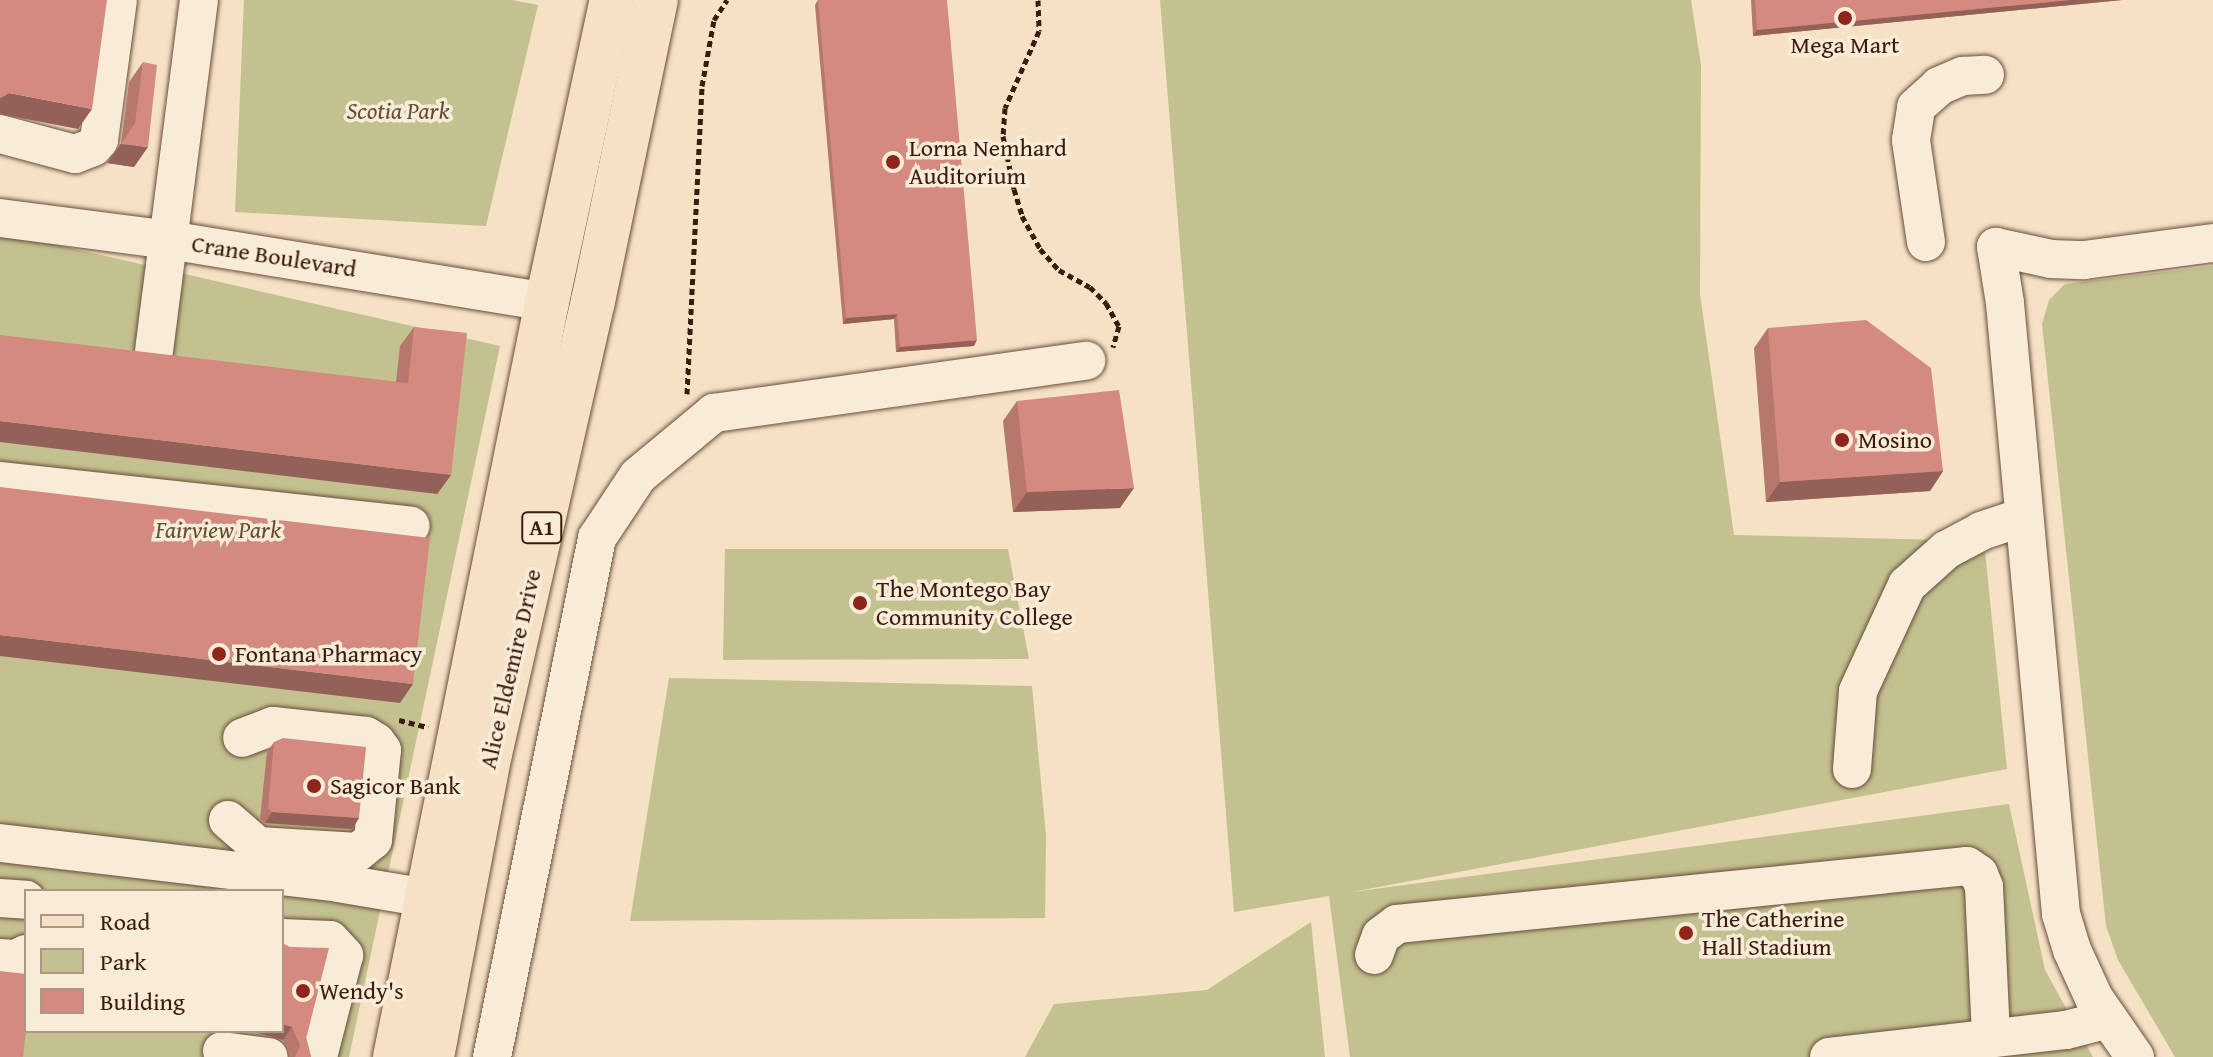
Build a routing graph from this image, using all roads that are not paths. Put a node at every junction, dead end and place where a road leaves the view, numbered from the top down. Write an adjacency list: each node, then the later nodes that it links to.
1 (118, 0): 6 (lane)
2 (199, 0): 8 (lane)
3 (612, 0): 11 (main road, Alice Eldemire Drive / A1)
4 (656, 0): 35 (main road, Alice Eldemire Drive / A1)
5 (1985, 75): 9 (lane)
6 (0, 134)
7 (0, 218): 8 (lane, Crane Boulevard)
8 (169, 240): 11 (lane, Crane Boulevard); 12 (lane)
9 (1926, 242)
10 (2213, 243): 15 (lane)
11 (547, 302): 23 (main road, Alice Eldemire Drive / A1)
12 (154, 351)
13 (1086, 361): 36 (lane)
14 (0, 481): 16 (lane)
15 (2023, 517): 18 (lane); 29 (lane)
16 (411, 526)
17 (242, 738): 19 (lane)
18 (1852, 769)
19 (228, 820)
20 (0, 843): 21 (lane)
21 (166, 877): 23 (lane)
22 (0, 898): 24 (lane)
23 (427, 898): 34 (main road, Alice Eldemire Drive / A1)
24 (24, 900)
25 (284, 938): 33 (lane)
26 (24, 955): 28 (lane)
27 (1374, 955): 30 (lane)
28 (0, 958)
29 (2109, 1019): 30 (lane); 38 (lane)
30 (1991, 1038): 37 (lane)
31 (222, 1051): 32 (lane)
32 (269, 1057)
33 (318, 1057)
34 (395, 1057)
35 (432, 1057)
36 (492, 1057)
37 (1829, 1057)
38 (2135, 1057)

